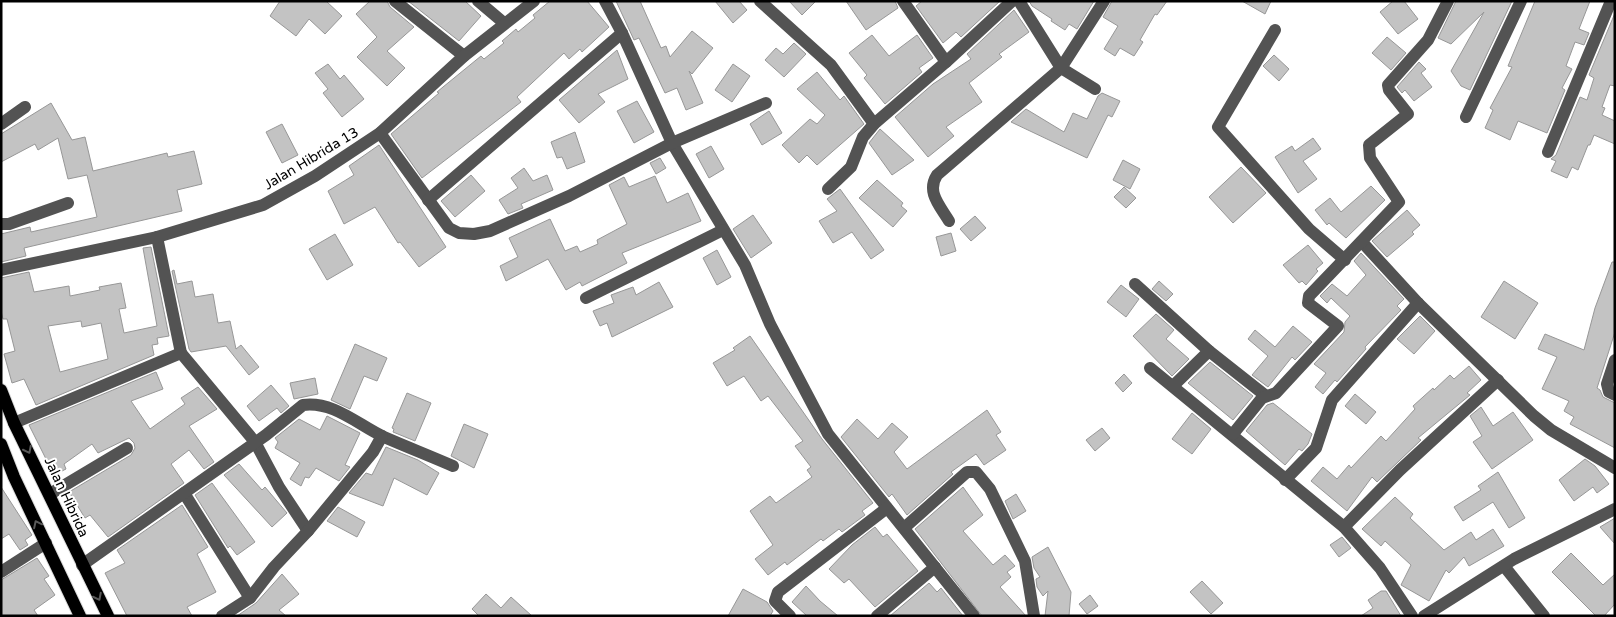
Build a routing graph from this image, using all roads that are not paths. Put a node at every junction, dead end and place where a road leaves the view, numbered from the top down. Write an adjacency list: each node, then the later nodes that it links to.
1 (395, 1): 16 (street)
2 (478, 1): 13 (street)
3 (534, 1): 13 (street, Jalan Hibrida 13)
4 (605, 1): 15 (street)
5 (760, 1): 24 (street)
6 (902, 1): 17 (street)
7 (1012, 1): 17 (street)
8 (1019, 1): 18 (street)
9 (1104, 1): 18 (street)
10 (1448, 1): 35 (street)
11 (1521, 1): 22 (street)
12 (1610, 1): 27 (street)
13 (504, 23): 16 (street, Jalan Hibrida 13)
14 (1275, 30): 36 (street)
15 (622, 33): 26 (street); 29 (street)
16 (464, 56): 25 (street, Jalan Hibrida 13)
17 (946, 62): 24 (street)
18 (1061, 68): 19 (street); 31 (street)
19 (1095, 89)
20 (766, 103): 26 (street)
21 (26, 107): 23 (street)
22 (1466, 117)
23 (1, 124)
24 (874, 124): 28 (street)
25 (380, 133): 29 (street); 34 (street, Jalan Hibrida 13)
26 (672, 143): 29 (street); 33 (street)
27 (1548, 152)
28 (828, 189)
29 (428, 200)
30 (68, 203): 32 (street)
31 (949, 221)
32 (1, 224)
33 (724, 230): 39 (street); 61 (street)
34 (157, 237): 37 (street, Jalan Hibrida 13); 42 (street)
35 (1362, 242): 36 (street); 40 (street)
36 (1345, 260): 49 (street)
37 (1, 270)
38 (1135, 284): 41 (street)
39 (586, 298)
40 (1418, 303): 45 (street); 58 (street)
41 (1209, 351): 46 (street); 49 (street)
42 (181, 353): 50 (street); 53 (street)
43 (1615, 360): 48 (street)
44 (1150, 368): 46 (street)
45 (1498, 380): 57 (street); 63 (street)
46 (1173, 386): 51 (street)
47 (1, 390): 50 (main road, Jalan Hibrida)
48 (1615, 395)
49 (1266, 396): 51 (street)
50 (14, 423): 60 (main road, Jalan Hibrida, one-way to 60)
51 (1233, 434): 58 (street)
52 (382, 436): 53 (street); 56 (street); 65 (street)
53 (255, 442): 59 (street); 65 (street)
54 (1, 444): 66 (main road, one-way to 54)
55 (127, 448): 60 (street)
56 (453, 466)
57 (1615, 468)
58 (1286, 480): 63 (street)
59 (184, 493): 67 (street); 71 (street)
60 (50, 494): 67 (main road, Jalan Hibrida)
61 (888, 508): 64 (street); 75 (street)
62 (1615, 509): 69 (street)
63 (1344, 527): 79 (street)
64 (904, 528): 68 (street); 78 (street)
65 (308, 531): 71 (street)
66 (46, 543): 70 (street); 72 (main road)
67 (82, 565): 73 (main road, Jalan Hibrida, one-way to 73)
68 (935, 566): 76 (street); 77 (street)
69 (1504, 566): 80 (street); 81 (street)
70 (1, 572)
71 (250, 598): 74 (street)
72 (80, 616)
73 (108, 616)
74 (222, 616)
75 (790, 616)
76 (877, 616)
77 (974, 616)
78 (1034, 616)
79 (1412, 616)
80 (1424, 616)
81 (1544, 616)

